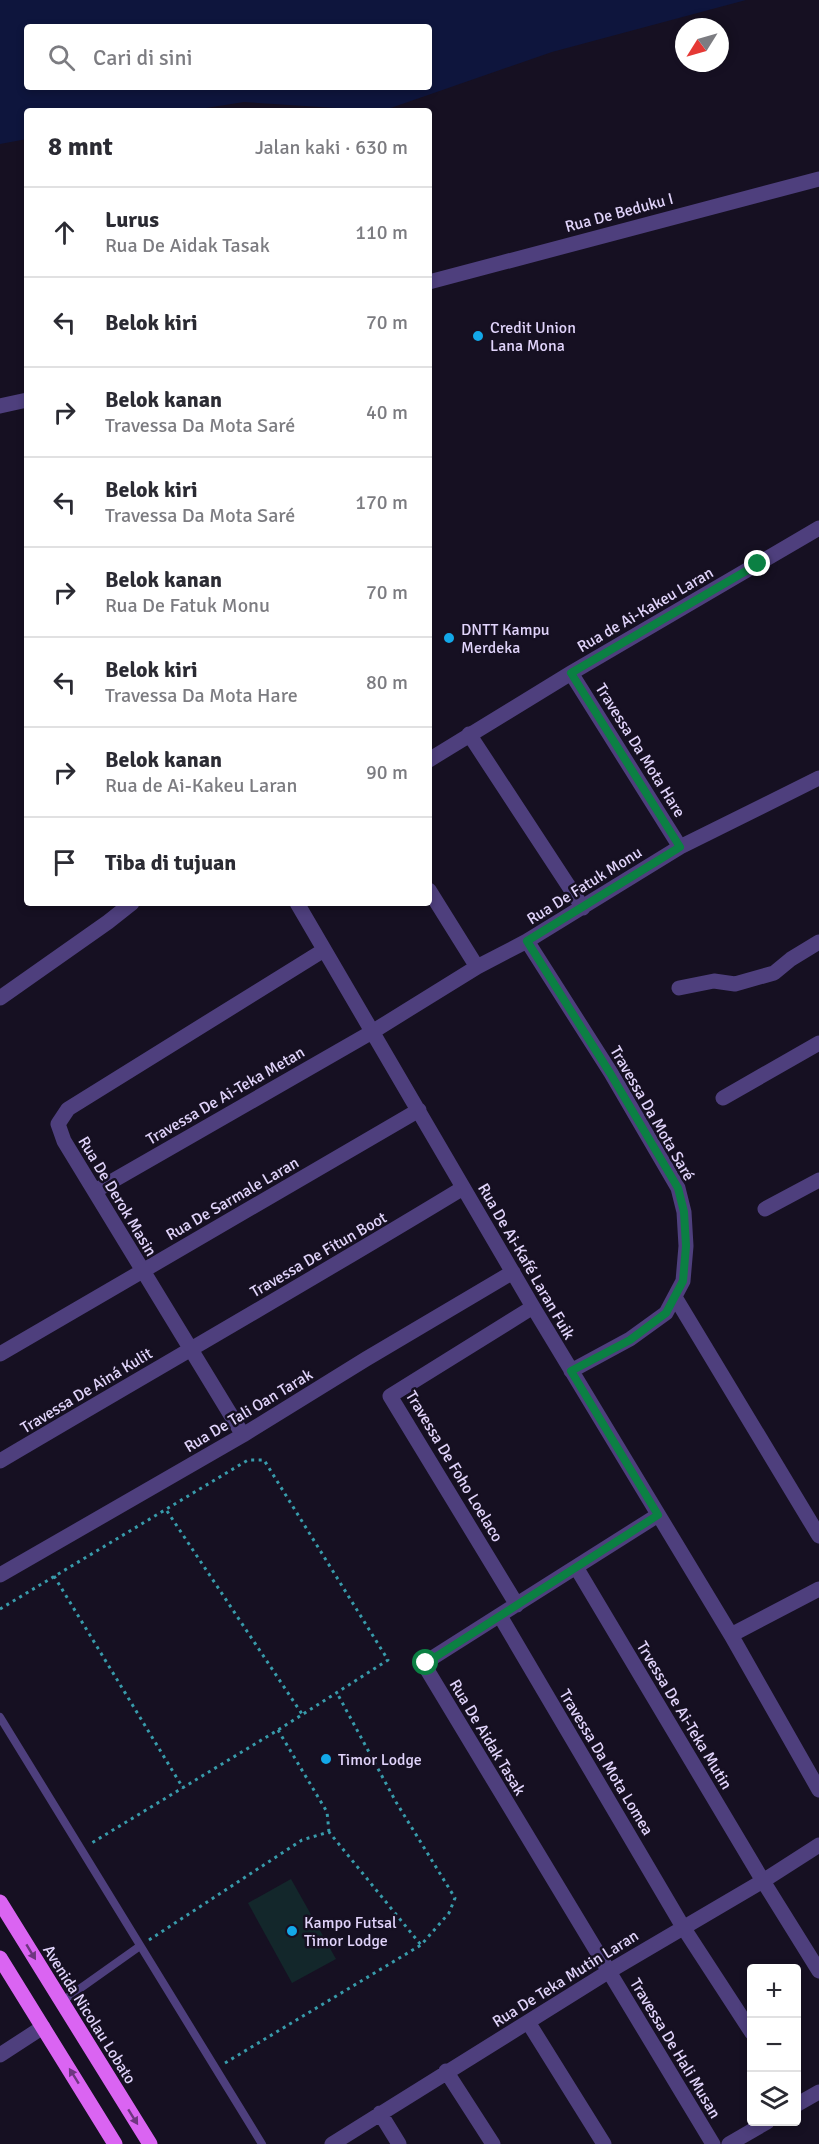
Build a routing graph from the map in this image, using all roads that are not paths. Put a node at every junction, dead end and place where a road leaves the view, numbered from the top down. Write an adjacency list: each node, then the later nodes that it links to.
1 (819, 179): 2 (street, Rua De Beduku I)
2 (432, 281)
3 (24, 401): 4 (street)
4 (0, 406)
5 (819, 528): 6 (street, Rua de Ai-Kakeu Laran)
6 (571, 673): 7 (street, Rua de Ai-Kakeu Laran); 10 (street, Travessa Da Mota Hare)
7 (469, 734): 8 (street, Rua de Ai-Kakeu Laran); 14 (street)
8 (432, 758)
9 (819, 778): 10 (street, Rua De Fatuk Monu)
10 (680, 847): 14 (street, Rua De Fatuk Monu)
11 (432, 895): 18 (street)
12 (128, 906): 20 (street)
13 (299, 906): 17 (street, Rua De Ai-Kafé Laran Fuik)
14 (583, 908): 15 (street, Rua De Fatuk Monu)
15 (527, 941): 18 (street, Rua De Fatuk Monu); 31 (street, Travessa Da Mota Saré)
16 (819, 942): 19 (street)
17 (324, 950): 21 (street, Rua De Ai-Kafé Laran Fuik); 27 (street, Rua De Derok Masin)
18 (477, 967): 21 (street, Rua De Fatuk Monu)
19 (679, 988)
20 (0, 998)
21 (372, 1032): 24 (street, Rua De Ai-Kafé Laran Fuik); 27 (street, Travessa De Ai-Teka Metan)
22 (819, 1043): 23 (street)
23 (723, 1098)
24 (419, 1110): 26 (street, Rua De Ai-Kafé Laran Fuik); 29 (street, Rua De Sarmale Laran)
25 (819, 1180): 28 (street)
26 (463, 1188): 30 (street, Rua De Ai-Kafé Laran Fuik); 33 (street, Travessa De Fitun Boot)
27 (95, 1191): 29 (street, Rua De Derok Masin)
28 (765, 1209)
29 (142, 1271): 33 (street, Rua De Derok Masin); 34 (street, Rua De Sarmale Laran)
30 (513, 1272): 32 (street, Rua De Ai-Kafé Laran Fuik); 36 (street, Rua De Tali Oan Tarak)
31 (675, 1297): 35 (street, Travessa Da Mota Saré); 39 (street)
32 (532, 1307): 35 (street, Rua De Ai-Kafé Laran Fuik); 43 (street, Travessa De Foho Loelaco)
33 (190, 1349): 36 (street, Rua De Derok Masin); 37 (street, Travessa De Ainá Kulit)
34 (0, 1354)
35 (571, 1371): 38 (street, Rua De Ai-Kafé Laran Fuik)
36 (243, 1435): 41 (street, Rua De Tali Oan Tarak)
37 (0, 1461)
38 (658, 1515): 40 (street, Rua De Aidak Tasak); 45 (street, Rua De Ai-Kafé Laran Fuik)
39 (819, 1536)
40 (576, 1567): 43 (street, Rua De Aidak Tasak); 49 (street, Trvessa De Ai-Teka Mutin)
41 (0, 1575)
42 (819, 1589): 45 (street)
43 (517, 1605): 44 (street, Rua De Aidak Tasak)
44 (500, 1616): 51 (street, Travessa Da Mota Lomea); 55 (street, Rua De Aidak Tasak)
45 (731, 1635): 47 (street, Rua De Ai-Kafé Laran Fuik)
46 (0, 1717): 52 (lane)
47 (819, 1790)
48 (819, 1845): 49 (street, Rua De Teka Mutin Laran)
49 (763, 1881): 51 (street, Rua De Teka Mutin Laran); 54 (street, Trvessa De Ai-Teka Mutin)
50 (0, 1902): 56 (main road, Avenida Nicolau Lobato, one-way to 56)
51 (683, 1927): 55 (street, Rua De Teka Mutin Laran); 58 (street, Travessa Da Mota Lomea)
52 (140, 1946): 56 (lane); 68 (lane)
53 (0, 1958): 59 (main road)
54 (819, 1971)
55 (608, 1972): 57 (street, Rua De Teka Mutin Laran); 73 (street, Travessa De Hali Musan)
56 (61, 2002): 67 (main road, Avenida Nicolau Lobato, one-way to 67)
57 (528, 2022): 61 (street, Rua De Teka Mutin Laran); 72 (street)
58 (747, 2025)
59 (43, 2027): 60 (street); 66 (main road, one-way to 59)
60 (0, 2055)
61 (446, 2071): 64 (street, Rua De Teka Mutin Laran); 71 (street)
62 (819, 2091): 63 (street)
63 (801, 2102)
64 (380, 2113): 69 (street, Rua De Teka Mutin Laran); 70 (street)
65 (759, 2126): 74 (street)
66 (116, 2144)
67 (150, 2144)
68 (262, 2144)
69 (332, 2144)
70 (399, 2144)
71 (493, 2144)
72 (604, 2144)
73 (713, 2144)
74 (729, 2144)

